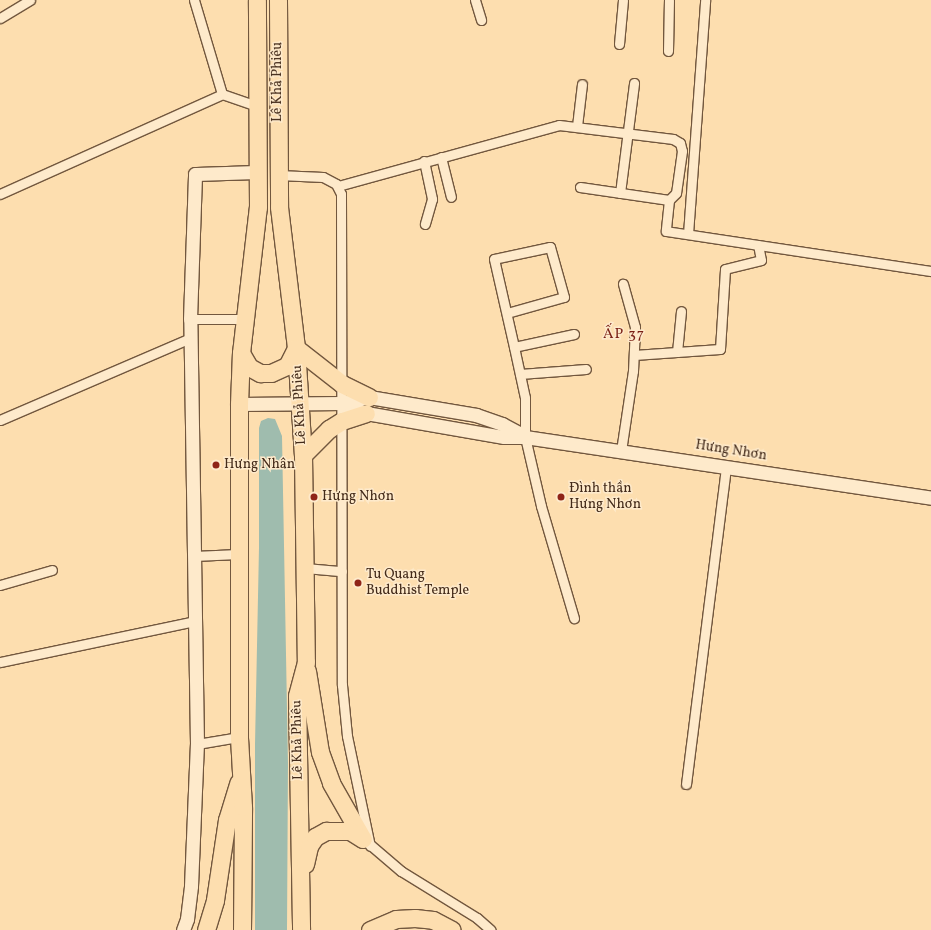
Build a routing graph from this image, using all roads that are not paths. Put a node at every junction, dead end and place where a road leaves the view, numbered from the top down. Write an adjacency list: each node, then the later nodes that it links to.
1 (30, 0): 9 (street)
2 (194, 0): 15 (street)
3 (257, 0): 16 (highway, Lê Khả Phiêu)
4 (278, 0): 22 (highway, Lê Khả Phiêu)
5 (475, 0): 10 (street)
6 (623, 0): 11 (street)
7 (669, 0): 12 (street)
8 (706, 0): 30 (street)
9 (0, 18)
10 (481, 20)
11 (619, 44)
12 (668, 51)
13 (634, 83): 18 (street)
14 (582, 84): 17 (street)
15 (222, 94): 16 (street); 26 (street)
16 (256, 106): 21 (highway, Lê Khả Phiêu)
17 (577, 126): 18 (street); 19 (street)
18 (628, 133): 25 (street); 28 (street)
19 (441, 156): 20 (street); 27 (street)
20 (424, 161): 23 (street); 29 (street)
21 (257, 172): 36 (street); 37 (highway, Lê Khả Phiêu)
22 (278, 175): 23 (street); 41 (highway, Lê Khả Phiêu)
23 (338, 186): 47 (street)
24 (580, 187): 25 (street)
25 (620, 193): 28 (street)
26 (0, 194)
27 (451, 197)
28 (669, 200): 30 (street)
29 (425, 224)
30 (688, 234): 31 (street)
31 (759, 247): 32 (street); 43 (street)
32 (931, 271)
33 (623, 284): 44 (street)
34 (681, 311): 43 (street)
35 (507, 314): 35 (street); 40 (street)
36 (190, 319): 37 (street); 39 (street)
37 (245, 319): 42 (highway, Lê Khả Phiêu)
38 (574, 334): 40 (street)
39 (190, 338): 52 (street); 60 (street)
40 (514, 347): 46 (street)
41 (296, 348): 42 (highway); 47 (highway); 48 (highway, Lê Khả Phiêu)
42 (241, 352): 50 (highway, Lê Khả Phiêu)
43 (677, 352): 44 (street)
44 (634, 355): 55 (street)
45 (586, 369): 46 (street)
46 (520, 374): 54 (street)
47 (342, 384): 49 (street); 51 (highway)
48 (300, 403): 49 (street, Hưng Nhơn); 50 (street, Hưng Nhơn); 56 (highway, Lê Khả Phiêu)
49 (342, 403): 51 (street, Hưng Nhơn); 53 (street)
50 (239, 404): 59 (highway, Lê Khả Phiêu)
51 (368, 405): 53 (highway); 54 (street, Hưng Nhơn)
52 (0, 420)
53 (342, 421): 56 (highway); 63 (street)
54 (525, 437): 55 (street, Hưng Nhơn); 65 (street)
55 (621, 451): 57 (street, Hưng Nhơn)
56 (303, 455): 61 (highway, Lê Khả Phiêu)
57 (726, 467): 58 (street, Hưng Nhơn); 72 (street)
58 (931, 498)
59 (238, 554): 60 (street); 69 (highway, Lê Khả Phiêu)
60 (194, 556): 66 (street)
61 (305, 568): 63 (street); 68 (highway, Lê Khả Phiêu)
62 (52, 570): 64 (street)
63 (342, 571): 73 (street)
64 (0, 584)
65 (574, 618)
66 (195, 621): 67 (street); 70 (street)
67 (0, 662)
68 (306, 662): 73 (highway); 74 (highway, Lê Khả Phiêu)
69 (239, 737): 70 (street); 71 (highway, Lê Khả Phiêu)
70 (197, 744): 75 (street)
71 (241, 773): 76 (highway); 77 (highway, Lê Khả Phiêu)
72 (686, 784)
73 (367, 842): 74 (highway); 81 (street)
74 (301, 896): 78 (highway, Lê Khả Phiêu)
75 (183, 930)
76 (206, 930)
77 (242, 930)
78 (301, 930)
79 (370, 930): 80 (highway)
80 (452, 930)
81 (491, 930)

